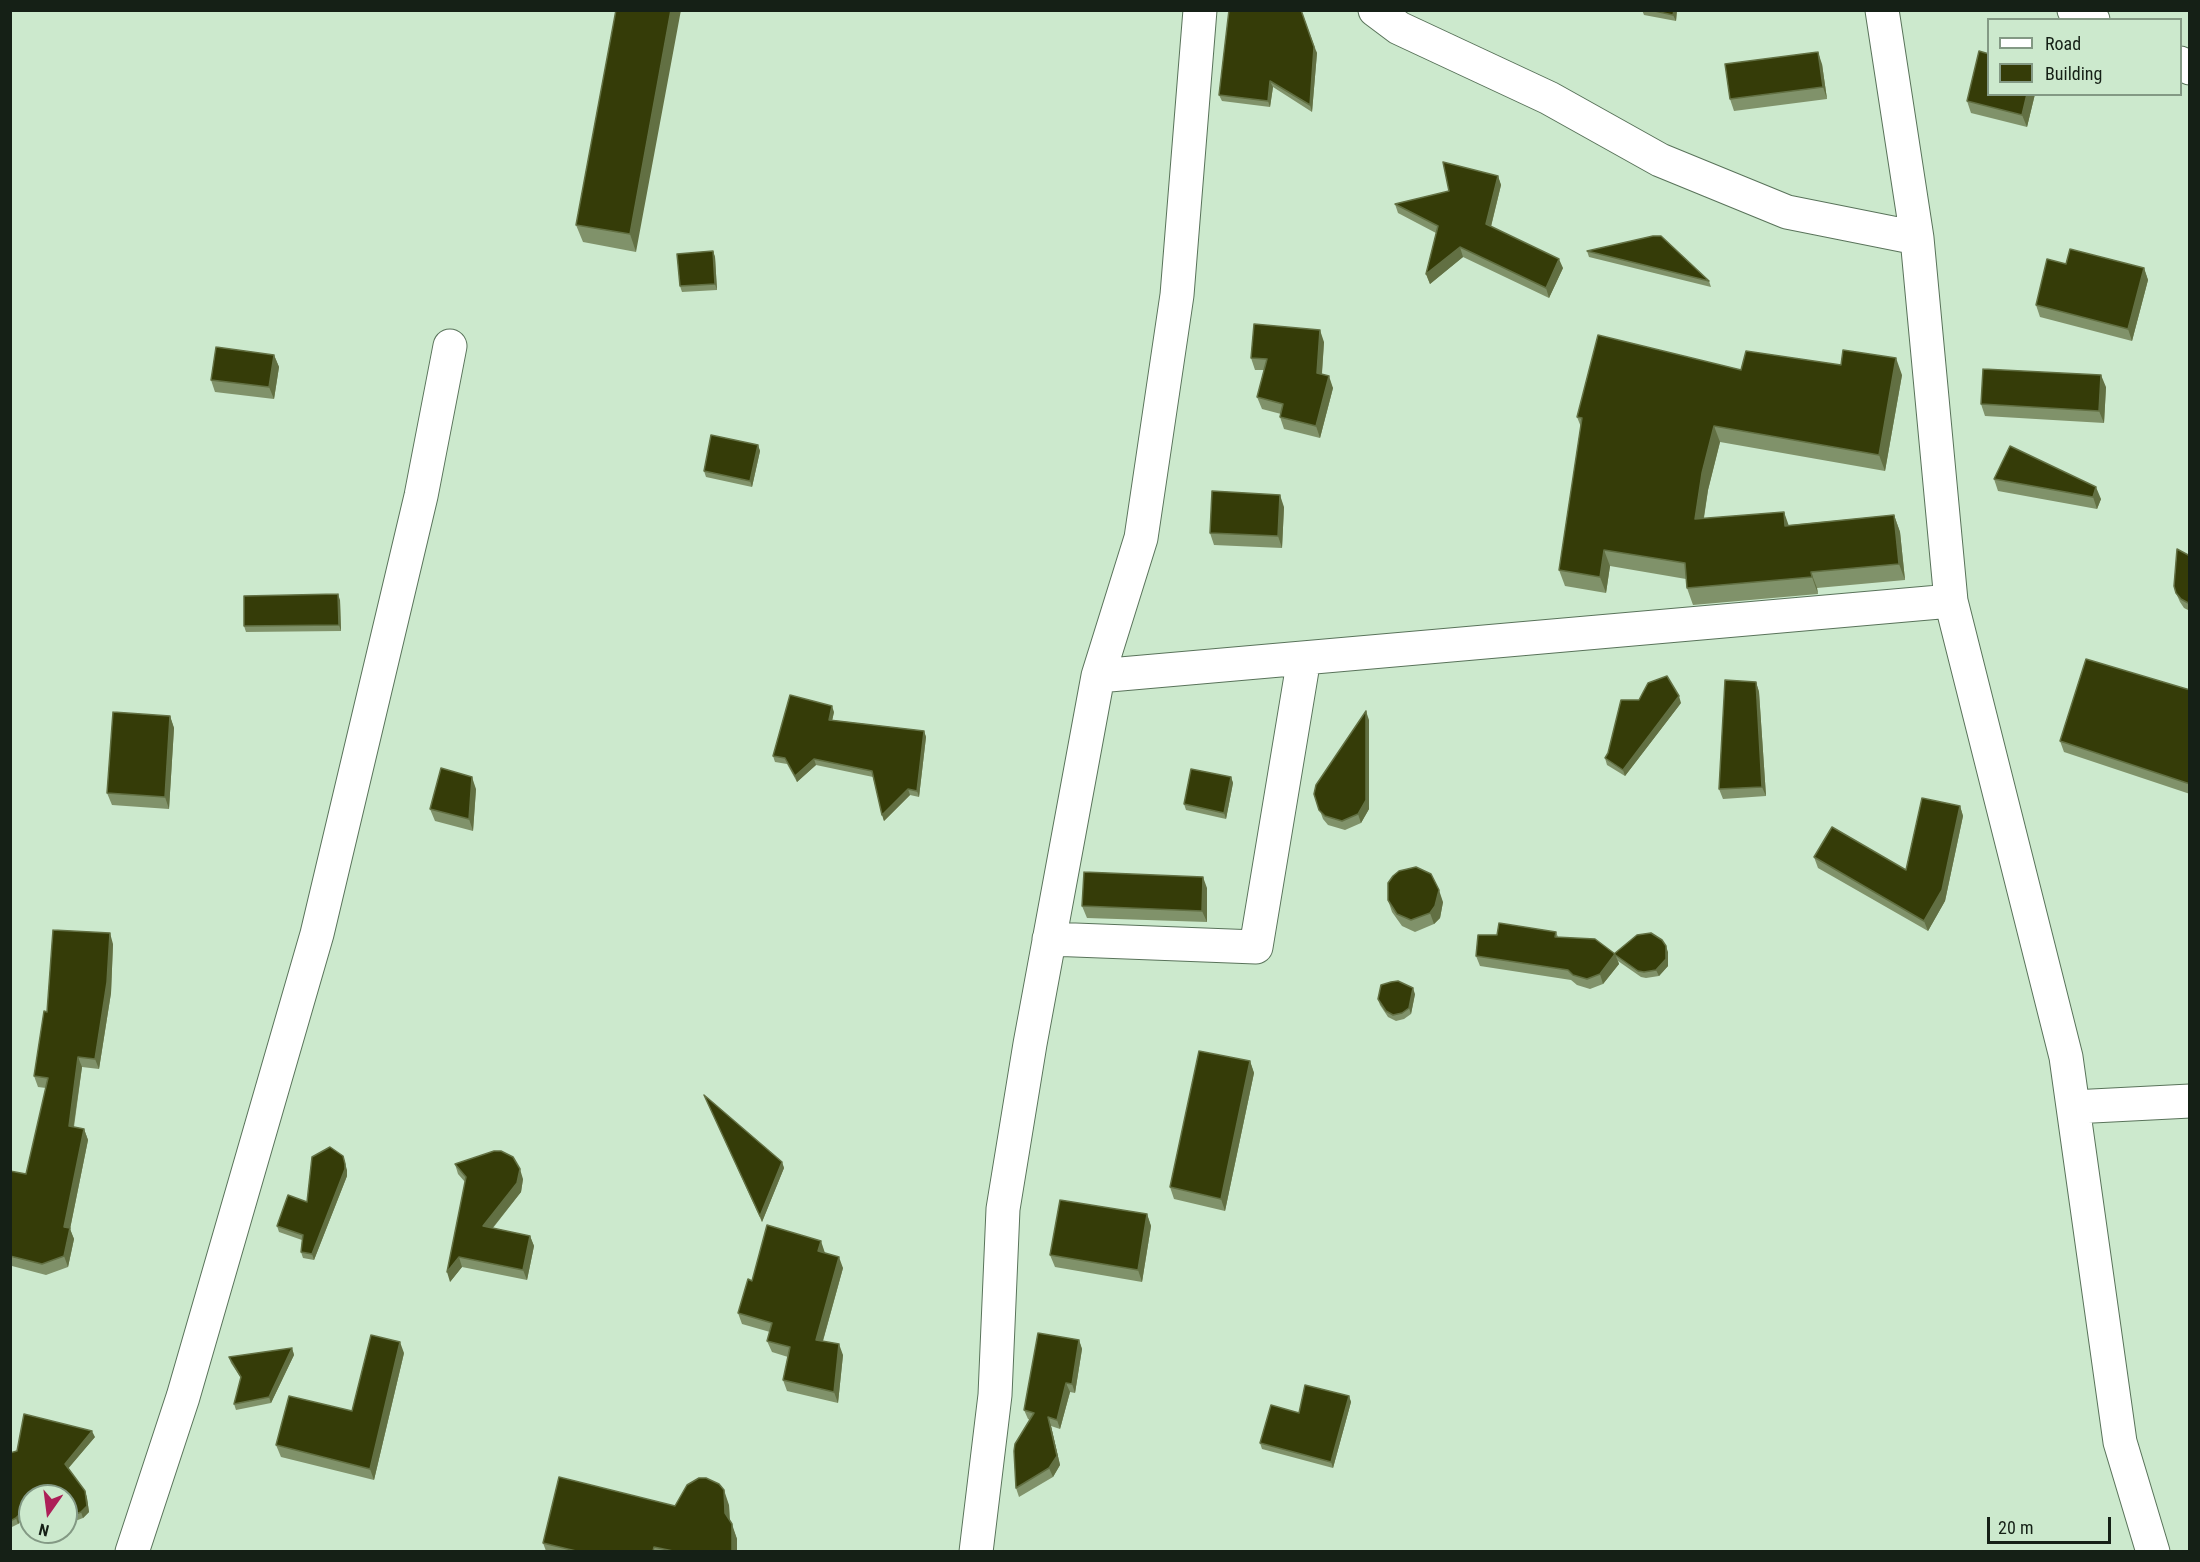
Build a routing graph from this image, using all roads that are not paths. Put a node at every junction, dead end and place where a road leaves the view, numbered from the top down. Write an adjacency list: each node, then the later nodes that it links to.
1 (1200, 10): 10 (street)
2 (1375, 10): 6 (street)
3 (1882, 10): 6 (street)
4 (2074, 10): 5 (street)
5 (2089, 18)
6 (1917, 238): 8 (street)
7 (450, 346): 14 (street)
8 (1951, 601): 9 (street); 13 (street)
9 (1304, 658): 10 (street); 11 (street)
10 (1098, 676): 11 (street)
11 (1049, 939): 15 (street)
12 (2190, 1101): 13 (street)
13 (2073, 1107): 16 (street)
14 (132, 1551)
15 (976, 1551)
16 (2153, 1551)

